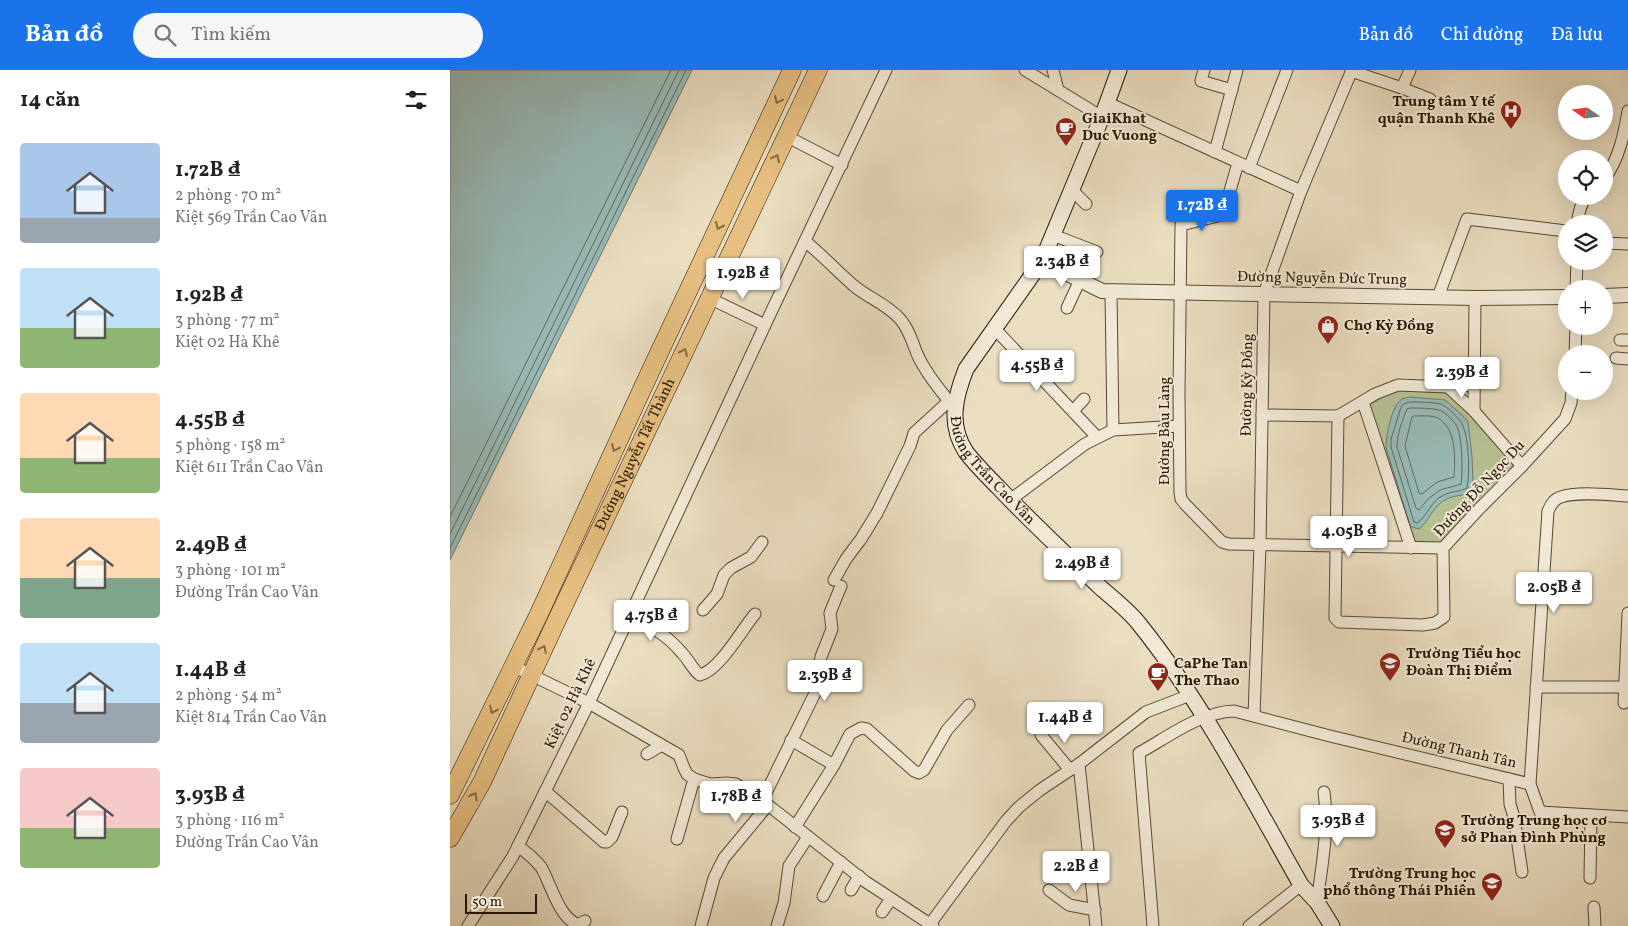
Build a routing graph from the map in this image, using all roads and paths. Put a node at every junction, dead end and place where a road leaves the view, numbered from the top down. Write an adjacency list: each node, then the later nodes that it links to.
1 (792, 70): 24 (main road, Đường Nguyễn Tất Thành, one-way to 24)
2 (818, 70): 19 (main road, Đường Nguyễn Tất Thành)
3 (886, 70): 21 (street, Kiệt 02 Hà Khê)
4 (1025, 70): 13 (street)
5 (1053, 70): 13 (street)
6 (1119, 70): 16 (main road, Đường Trần Cao Vân)
7 (1237, 70): 14 (street)
8 (1287, 70): 22 (street)
9 (1352, 70): 12 (street); 26 (street, Đường Kỳ Đồng)
10 (1410, 70): 12 (street)
11 (1203, 76): 14 (street)
12 (1402, 88): 15 (street)
13 (1058, 90): 17 (street)
14 (1232, 90): 20 (street)
15 (1430, 99)
16 (1108, 103): 17 (main road, Đường Trần Cao Vân); 20 (street)
17 (1102, 117): 25 (main road, Đường Trần Cao Vân)
18 (1627, 119): 23 (street)
19 (786, 136): 21 (street); 27 (main road, Đường Nguyễn Tất Thành, one-way to 19)
20 (1215, 152): 22 (street)
21 (842, 164): 31 (street, Kiệt 02 Hà Khê)
22 (1244, 166): 26 (street); 38 (street, Đường Bàu Làng)
23 (1613, 166)
24 (739, 182): 27 (main road); 56 (main road, Đường Nguyễn Tất Thành, one-way to 56)
25 (1072, 190): 28 (street); 30 (main road, Đường Trần Cao Vân)
26 (1300, 191): 39 (street, Đường Kỳ Đồng)
27 (760, 192): 44 (main road, Đường Nguyễn Tất Thành)
28 (1086, 204)
29 (1558, 230): 42 (street)
30 (1052, 235): 34 (street); 35 (main road, Đường Trần Cao Vân)
31 (805, 241): 47 (street, Kiệt 02 Hà Khê); 57 (street)
32 (1613, 243): 33 (street)
33 (1628, 244)
34 (1097, 252)
35 (1042, 261): 36 (street, Đường Nguyễn Đức Trung); 48 (main road, Đường Trần Cao Vân)
36 (1080, 280): 37 (street, Đường Nguyễn Đức Trung); 46 (street)
37 (1111, 291): 38 (street, Đường Nguyễn Đức Trung); 64 (street)
38 (1180, 293): 39 (street, Đường Nguyễn Đức Trung); 63 (street, Đường Bàu Làng)
39 (1264, 294): 42 (street, Đường Nguyễn Đức Trung); 61 (street, Đường Kỳ Đồng)
40 (1613, 296): 41 (street)
41 (1628, 296)
42 (1438, 297): 45 (street, Đường Nguyễn Đức Trung)
43 (1558, 297): 45 (street, Đường Nguyễn Đức Trung)
44 (710, 298): 47 (street); 60 (main road, Đường Nguyễn Tất Thành, one-way to 44)
45 (1475, 298): 51 (street)
46 (1067, 308)
47 (765, 325): 77 (street, Kiệt 02 Hà Khê)
48 (995, 329): 57 (main road, Đường Trần Cao Vân); 58 (street)
49 (1616, 358): 50 (street)
50 (1628, 359)
51 (1475, 385): 52 (street); 59 (street)
52 (1448, 387): 55 (street); 59 (street)
53 (1084, 400): 58 (street)
54 (1571, 400): 66 (street, Đường Đỗ Ngọc Du)
55 (1363, 402): 62 (street); 72 (street)
56 (635, 404): 60 (main road); 78 (main road, Đường Nguyễn Tất Thành, one-way to 78)
57 (952, 404): 68 (main road, Đường Trần Cao Vân); 89 (street)
58 (1073, 411): 65 (street)
59 (1474, 411): 66 (street)
60 (656, 412): 79 (main road, Đường Nguyễn Tất Thành, one-way to 60)
61 (1262, 415): 62 (street); 70 (street, Đường Kỳ Đồng)
62 (1338, 416): 71 (street)
63 (1179, 426): 64 (street); 70 (street, Đường Bàu Làng)
64 (1113, 430): 65 (street)
65 (1098, 437): 68 (street)
66 (1522, 466): 73 (street, Đường Đỗ Ngọc Du)
67 (1628, 496): 80 (street, Đường Thanh Tân)
68 (1010, 500): 82 (main road, Đường Trần Cao Vân)
69 (762, 542): 74 (street)
70 (1260, 545): 71 (street, Đường Bàu Làng); 87 (street, Đường Kỳ Đồng)
71 (1336, 546): 72 (street, Đường Bàu Làng); 73 (street, Đường Đỗ Ngọc Du)
72 (1411, 548): 73 (street, Đường Bàu Làng)
73 (1443, 548)
74 (703, 610)
75 (1628, 613): 81 (street)
76 (755, 614): 77 (street)
77 (629, 617): 83 (street, Kiệt 02 Hà Khê)
78 (513, 666): 79 (street); 99 (main road, Đường Nguyễn Tất Thành, one-way to 99)
79 (532, 674): 83 (street); 105 (main road, Đường Nguyễn Tất Thành, one-way to 79)
80 (1536, 687): 81 (street); 96 (street, Đường Thanh Tân)
81 (1626, 687): 84 (street)
82 (1190, 695): 86 (main road, Đường Trần Cao Vân); 93 (street)
83 (589, 703): 90 (street); 97 (street, Kiệt 02 Hà Khê)
84 (1624, 703)
85 (969, 705): 92 (street)
86 (1204, 716): 87 (street, Đường Thanh Tân); 113 (main road, Đường Trần Cao Vân); 128 (street, Đường Thanh Tân)
87 (1254, 716): 95 (street, Đường Thanh Tân)
88 (1040, 735): 93 (street)
89 (791, 740): 92 (street); 100 (street)
90 (662, 745): 91 (street); 94 (street)
91 (647, 754)
92 (834, 765): 104 (street)
93 (1074, 767): 120 (street); 123 (street)
94 (694, 779): 100 (street); 107 (street)
95 (1509, 779): 96 (street, Đường Thanh Tân); 110 (street)
96 (1530, 784): 102 (street)
97 (545, 791): 101 (street); 108 (street, Kiệt 02 Hà Khê)
98 (1324, 792): 118 (street)
99 (450, 795)
100 (765, 803): 104 (street); 125 (street)
101 (622, 812)
102 (1591, 815): 103 (street); 112 (street)
103 (1628, 817)
104 (795, 827): 106 (street)
105 (450, 838)
106 (808, 838): 109 (street); 126 (street)
107 (678, 839)
108 (518, 846): 122 (street); 124 (street, Kiệt 02 Hà Khê)
109 (841, 862): 111 (street); 116 (street)
110 (1522, 872)
111 (859, 876): 114 (street); 117 (street)
112 (1590, 878)
113 (1302, 886): 118 (main road, Đường Trần Cao Vân); 129 (street)
114 (850, 890)
115 (1049, 890): 120 (street)
116 (823, 896)
117 (891, 899): 121 (street); 123 (street)
118 (1317, 902): 130 (main road, Đường Trần Cao Vân)
119 (1594, 907): 131 (street)
120 (1095, 910): 127 (street)
121 (882, 912)
122 (584, 921)
123 (932, 925)
124 (468, 926)
125 (701, 926)
126 (778, 926)
127 (1096, 926)
128 (1153, 926)
129 (1249, 926)
130 (1332, 926)
131 (1595, 926)

